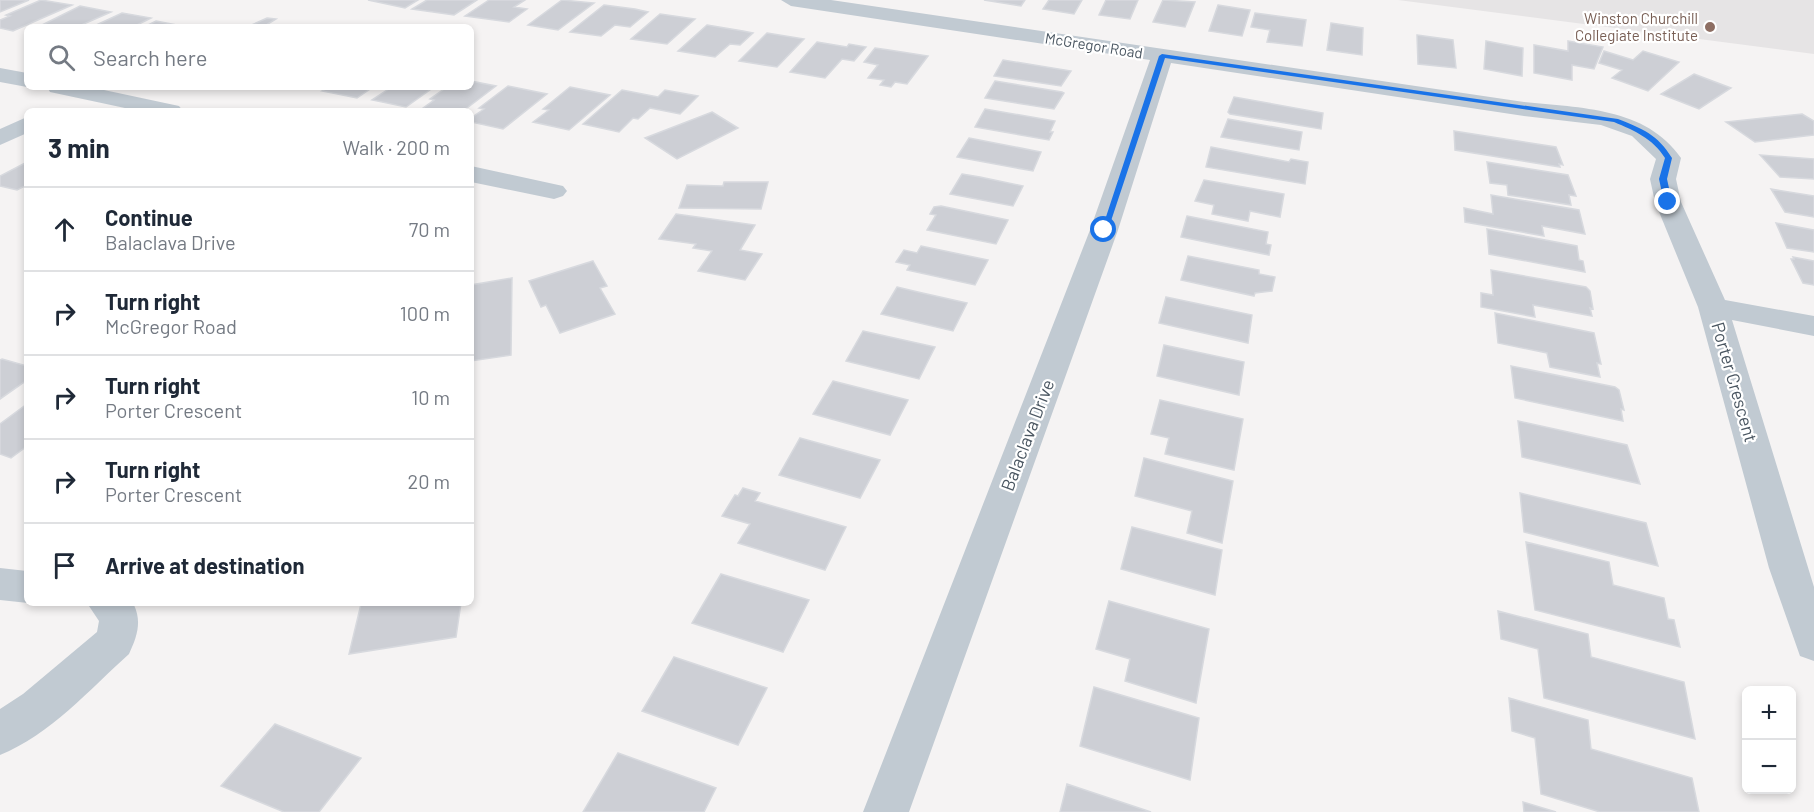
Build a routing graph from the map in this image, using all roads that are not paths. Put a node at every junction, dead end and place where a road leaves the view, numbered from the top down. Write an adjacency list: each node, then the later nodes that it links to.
1 (791, 0): 2 (street, McGregor Road)
2 (1162, 56): 10 (street, McGregor Road); 21 (street, Balaclava Drive)
3 (0, 75): 4 (street)
4 (24, 79)
5 (72, 90): 6 (street)
6 (86, 93): 7 (street); 8 (street)
7 (57, 108)
8 (157, 108)
9 (24, 126): 11 (street)
10 (1645, 133): 14 (street, Porter Crescent)
11 (0, 138)
12 (474, 175): 13 (street)
13 (554, 192)
14 (1713, 308): 15 (street); 19 (street, Porter Crescent)
15 (1814, 326)
16 (0, 584): 17 (street)
17 (24, 587)
18 (110, 606): 20 (street)
19 (1814, 643)
20 (0, 734)
21 (886, 812)

